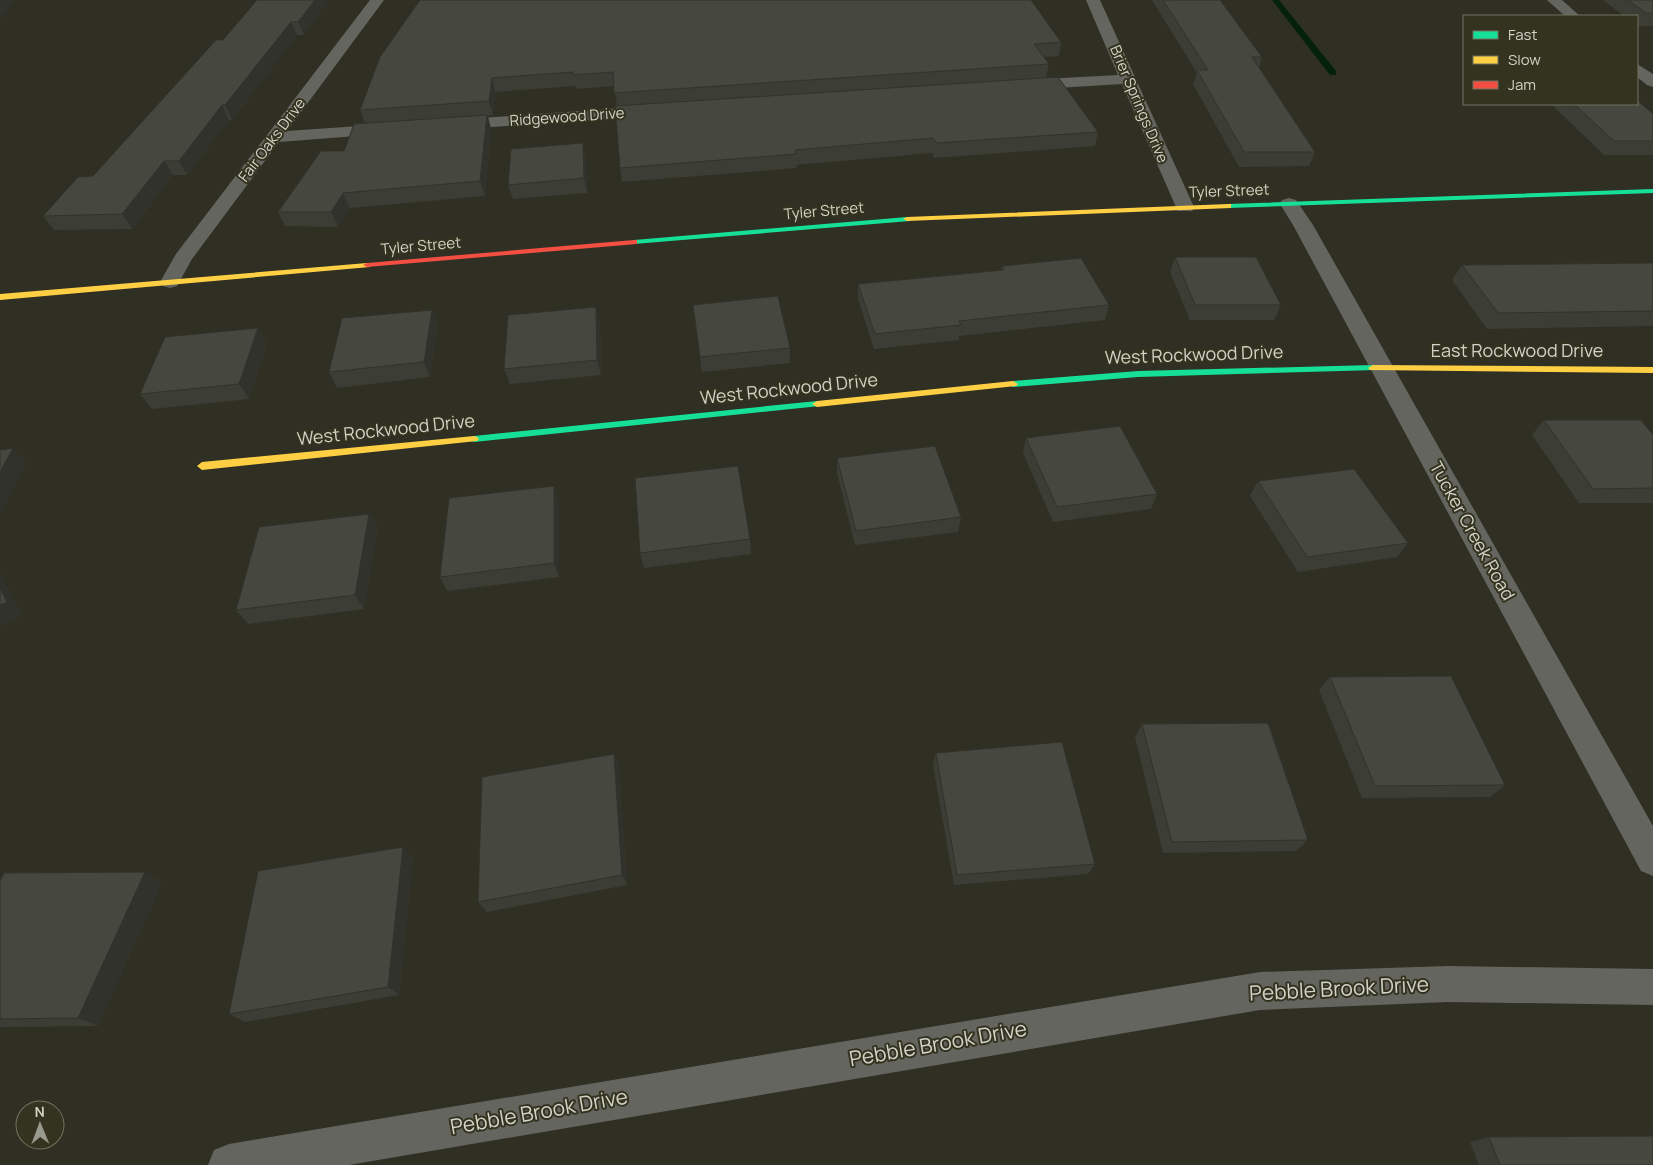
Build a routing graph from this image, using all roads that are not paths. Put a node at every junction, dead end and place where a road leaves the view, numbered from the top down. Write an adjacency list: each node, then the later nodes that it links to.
1 (377, 0): 12 (street, Fair Oaks Drive)
2 (1093, 0): 6 (street, Brier Springs Drive)
3 (1554, 0): 4 (street)
4 (1572, 15)
5 (1638, 70): 7 (street)
6 (1129, 78): 8 (street); 15 (street, Brier Springs Drive)
7 (1653, 82)
8 (1012, 86)
9 (670, 110): 10 (street, Ridgewood Drive)
10 (433, 126)
11 (403, 128): 12 (street)
12 (275, 137): 16 (street, Fair Oaks Drive)
13 (1653, 191): 14 (street, Tyler Street)
14 (1289, 204): 15 (street, Tyler Street); 18 (street, Tucker Creek Road)
15 (1185, 207): 16 (street, Tyler Street)
16 (170, 282): 17 (street, Tyler Street)
17 (0, 297)
18 (1382, 368): 19 (street, East Rockwood Drive); 20 (street, West Rockwood Drive); 21 (street, Tucker Creek Road)
19 (1653, 370)
20 (202, 466)
21 (1653, 859)
22 (1653, 987): 23 (street, Pebble Brook Drive)
23 (229, 1165)

